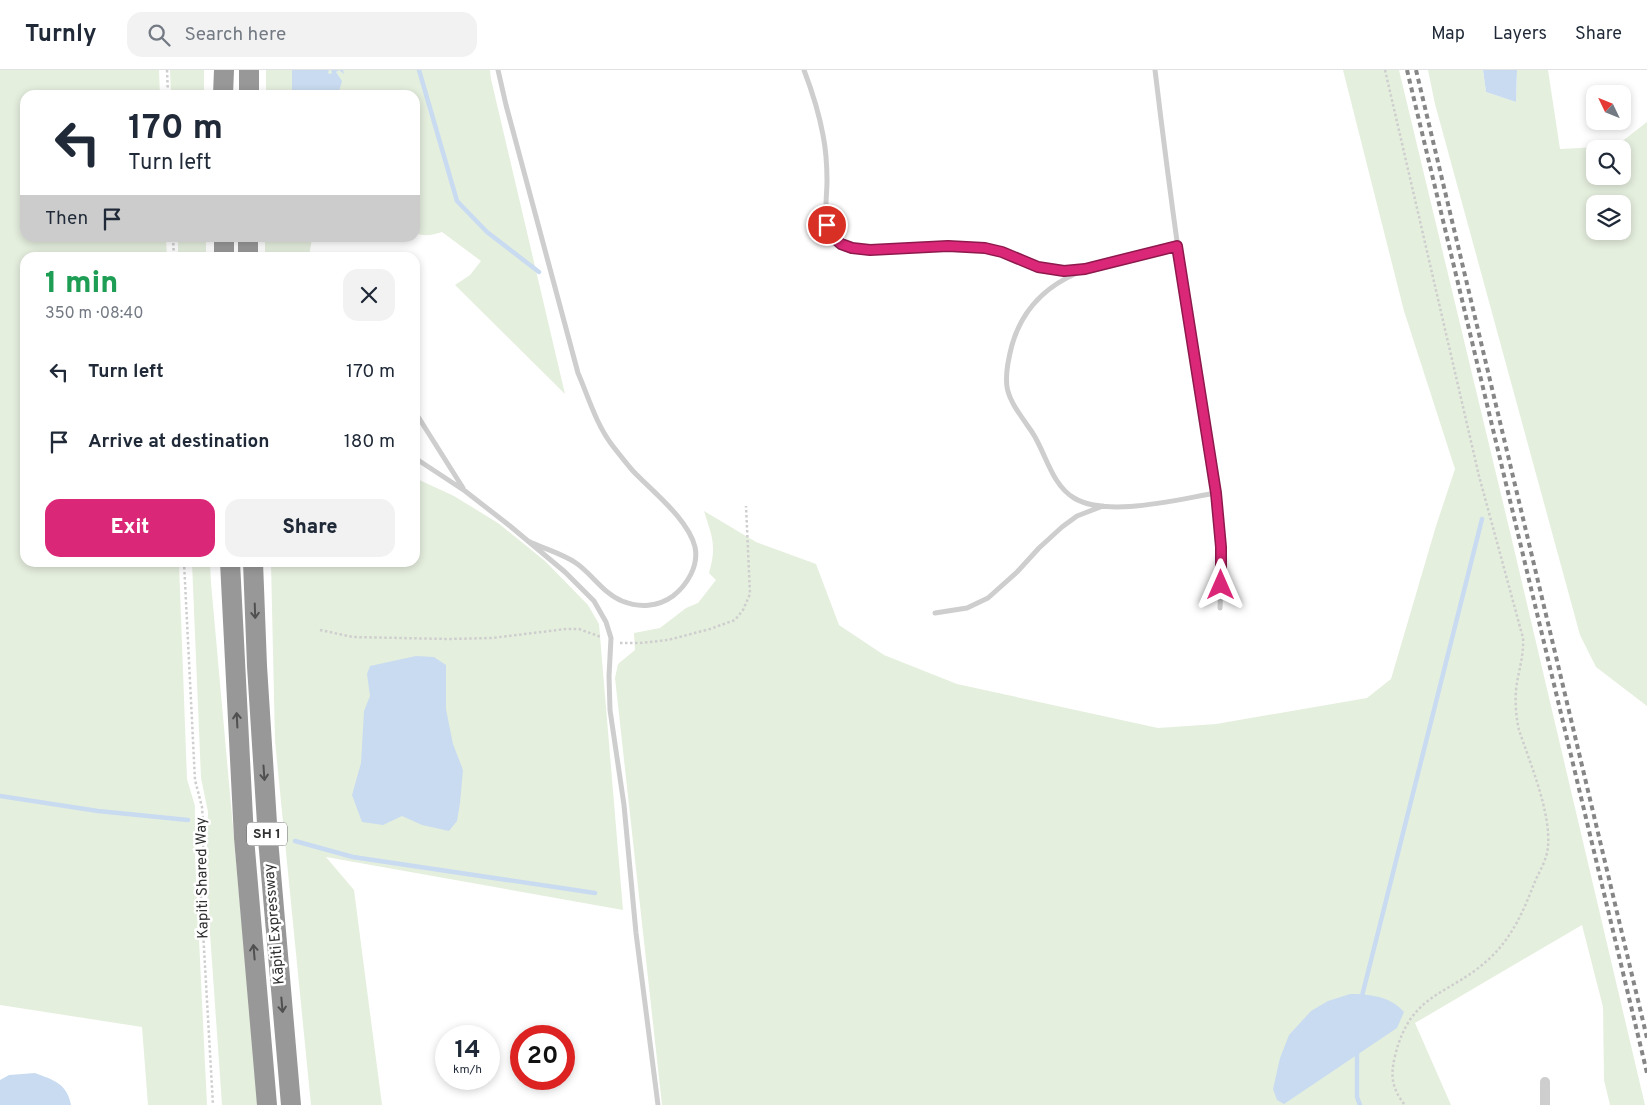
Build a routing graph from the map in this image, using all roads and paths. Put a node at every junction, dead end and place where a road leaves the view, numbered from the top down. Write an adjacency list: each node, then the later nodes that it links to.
1 (166, 70): 8 (path)
2 (224, 70): 9 (highway)
3 (249, 70): 10 (highway)
4 (498, 70): 19 (lane)
5 (804, 70): 12 (lane)
6 (1155, 70): 11 (lane)
7 (1385, 70): 32 (path)
8 (168, 90)
9 (223, 90)
10 (249, 90)
11 (1177, 246): 12 (lane); 16 (lane)
12 (1085, 269): 18 (lane)
13 (420, 419): 15 (lane)
14 (420, 461): 15 (lane)
15 (465, 491): 19 (lane)
16 (1216, 493): 18 (lane); 23 (lane)
17 (746, 506): 26 (path)
18 (1104, 506): 24 (lane)
19 (528, 541): 26 (lane)
20 (184, 567): 28 (path, Kapiti Shared Way)
21 (230, 567): 29 (highway, Kāpiti Expressway / SH 1, one-way to 21)
22 (253, 567): 30 (highway, Kāpiti Expressway / SH 1, one-way to 30)
23 (1220, 608)
24 (935, 613)
25 (320, 630): 26 (path)
26 (611, 643): 31 (lane)
27 (1545, 1082): 33 (street)
28 (213, 1105)
29 (267, 1105)
30 (291, 1105)
31 (658, 1105)
32 (1405, 1105)
33 (1545, 1105)

